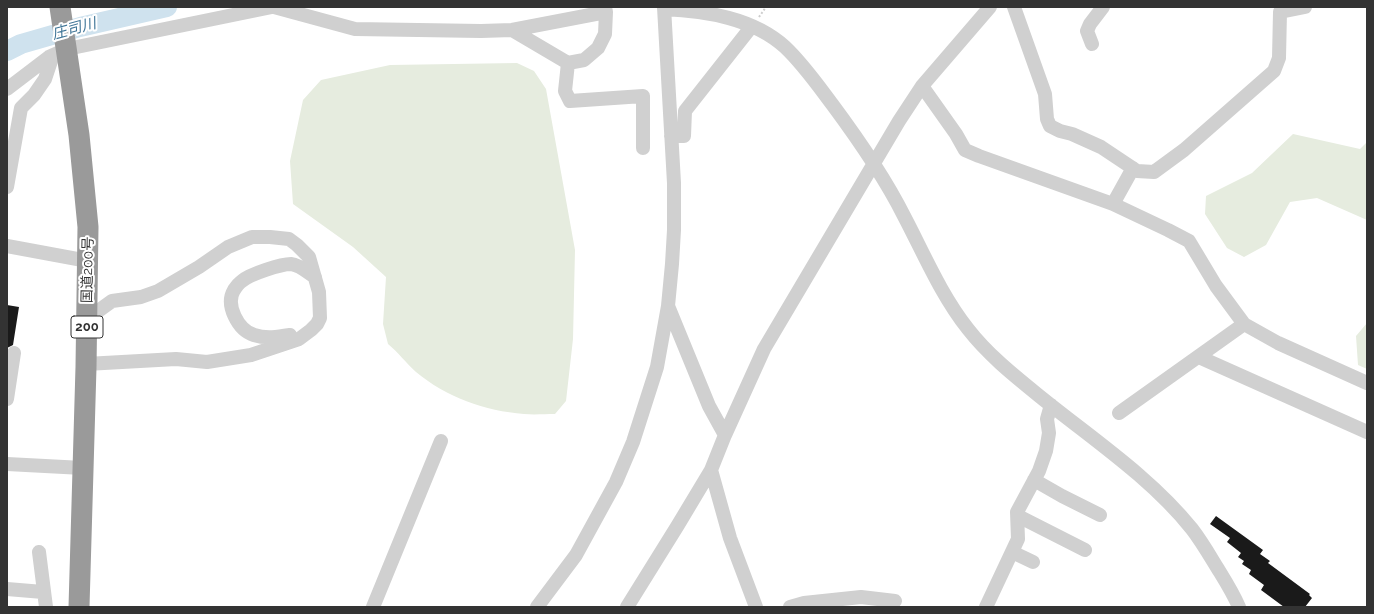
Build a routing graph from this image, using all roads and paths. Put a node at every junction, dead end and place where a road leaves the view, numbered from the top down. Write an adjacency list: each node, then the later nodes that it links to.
1 (273, 7): 10 (street); 12 (street)
2 (990, 7): 14 (street)
3 (1014, 7): 19 (street)
4 (1103, 7): 11 (street)
5 (1305, 7): 19 (street)
6 (664, 8): 9 (street); 16 (street)
7 (61, 9): 12 (highway, 国道200号 / 200)
8 (606, 10): 10 (street); 13 (street)
9 (752, 26): 16 (street); 18 (street)
10 (512, 30): 13 (street)
11 (1092, 44)
12 (60, 52): 15 (street); 20 (street); 23 (highway, 国道200号 / 200)
13 (568, 63): 17 (street)
14 (922, 86): 18 (street); 21 (street)
15 (7, 89)
16 (671, 136): 25 (street)
17 (643, 148)
18 (874, 165): 34 (street); 37 (street)
19 (1133, 168): 21 (street)
20 (7, 187)
21 (1113, 204): 27 (street)
22 (7, 246): 23 (street)
23 (88, 261): 26 (highway, 国道200号 / 200)
24 (315, 277): 26 (street); 28 (street); 28 (street)
25 (668, 306): 37 (street); 56 (street)
26 (87, 319): 31 (highway, 国道200号 / 200)
27 (1244, 324): 30 (street); 32 (street)
28 (307, 333): 31 (street)
29 (14, 354): 33 (street)
30 (1199, 357): 35 (street); 36 (street)
31 (86, 364): 40 (highway, 国道200号 / 200)
32 (1367, 383)
33 (7, 399)
34 (1051, 406): 42 (street); 52 (street)
35 (1119, 413)
36 (1367, 432)
37 (724, 435): 41 (street)
38 (441, 441): 55 (street)
39 (7, 464): 40 (street)
40 (83, 468): 54 (highway, 国道200号 / 200)
41 (711, 470): 57 (street); 58 (street)
42 (1034, 480): 43 (street); 44 (street)
43 (1100, 515)
44 (1018, 516): 45 (street); 47 (street)
45 (1085, 550)
46 (39, 552): 50 (street)
47 (1012, 552): 48 (street); 60 (street)
48 (1033, 562)
49 (7, 589): 50 (street)
50 (44, 592): 53 (street)
51 (895, 601): 59 (street)
52 (1236, 601): 61 (street)
53 (46, 607)
54 (80, 607)
55 (373, 607)
56 (537, 607)
57 (627, 607)
58 (756, 607)
59 (790, 607)
60 (986, 607)
61 (1248, 607)

